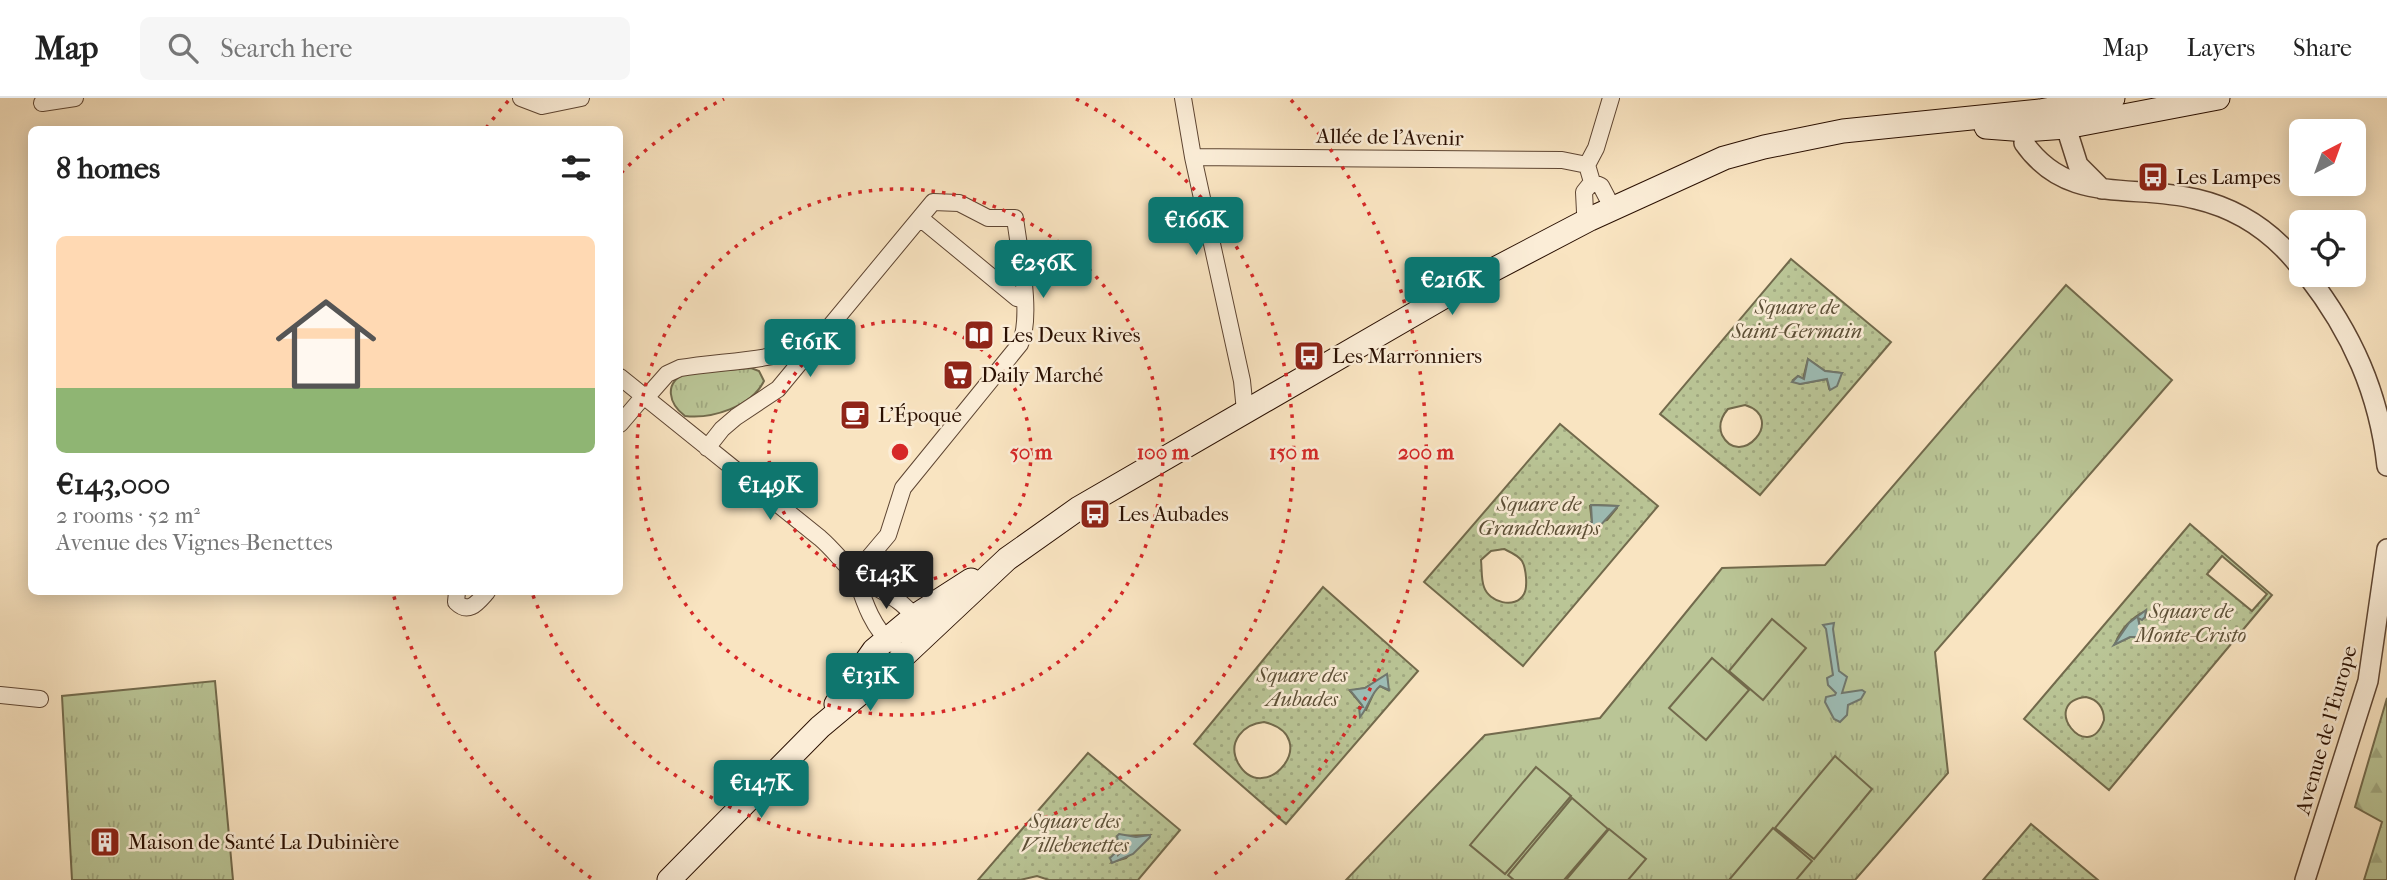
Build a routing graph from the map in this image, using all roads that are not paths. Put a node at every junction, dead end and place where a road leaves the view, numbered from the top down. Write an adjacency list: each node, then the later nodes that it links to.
1 (75, 98): 8 (street)
2 (521, 98): 3 (street)
3 (581, 98)
4 (1183, 98): 13 (street)
5 (1611, 98): 14 (street)
6 (2113, 98): 9 (main road)
7 (2218, 98): 11 (main road)
8 (42, 103)
9 (2040, 111): 10 (main road); 11 (street); 12 (street)
10 (1920, 123): 12 (main road); 17 (main road)
11 (2066, 127): 12 (main road); 16 (street)
12 (2026, 130): 16 (street)
13 (1193, 157): 14 (street, Allée de l'Avenir); 28 (street)
14 (1587, 165): 15 (street)
15 (1592, 182): 17 (street); 19 (street)
16 (2102, 189): 20 (street)
17 (1613, 209): 19 (main road)
18 (920, 218): 22 (street); 22 (street); 23 (street)
19 (1590, 219): 28 (main road)
20 (2289, 255)
21 (2316, 287): 31 (street)
22 (1024, 300): 34 (street)
23 (812, 346): 24 (street); 26 (street)
24 (764, 359): 26 (street); 27 (street)
25 (623, 380): 27 (street)
26 (778, 389): 30 (street)
27 (644, 398): 29 (street); 30 (street)
28 (1245, 411): 33 (main road)
29 (623, 421)
30 (707, 448): 34 (street)
31 (2387, 466)
32 (2387, 549): 44 (street, Avenue de l'Europe)
33 (1007, 559): 37 (main road); 39 (main road)
34 (855, 574): 37 (street); 38 (street)
35 (457, 595): 36 (street)
36 (484, 595)
37 (915, 616): 38 (main road); 39 (street)
38 (887, 640): 39 (street); 42 (main road)
39 (915, 645): 42 (main road)
40 (0, 695): 41 (street)
41 (40, 699)
42 (820, 727): 43 (main road)
43 (669, 880)
44 (2305, 880)

